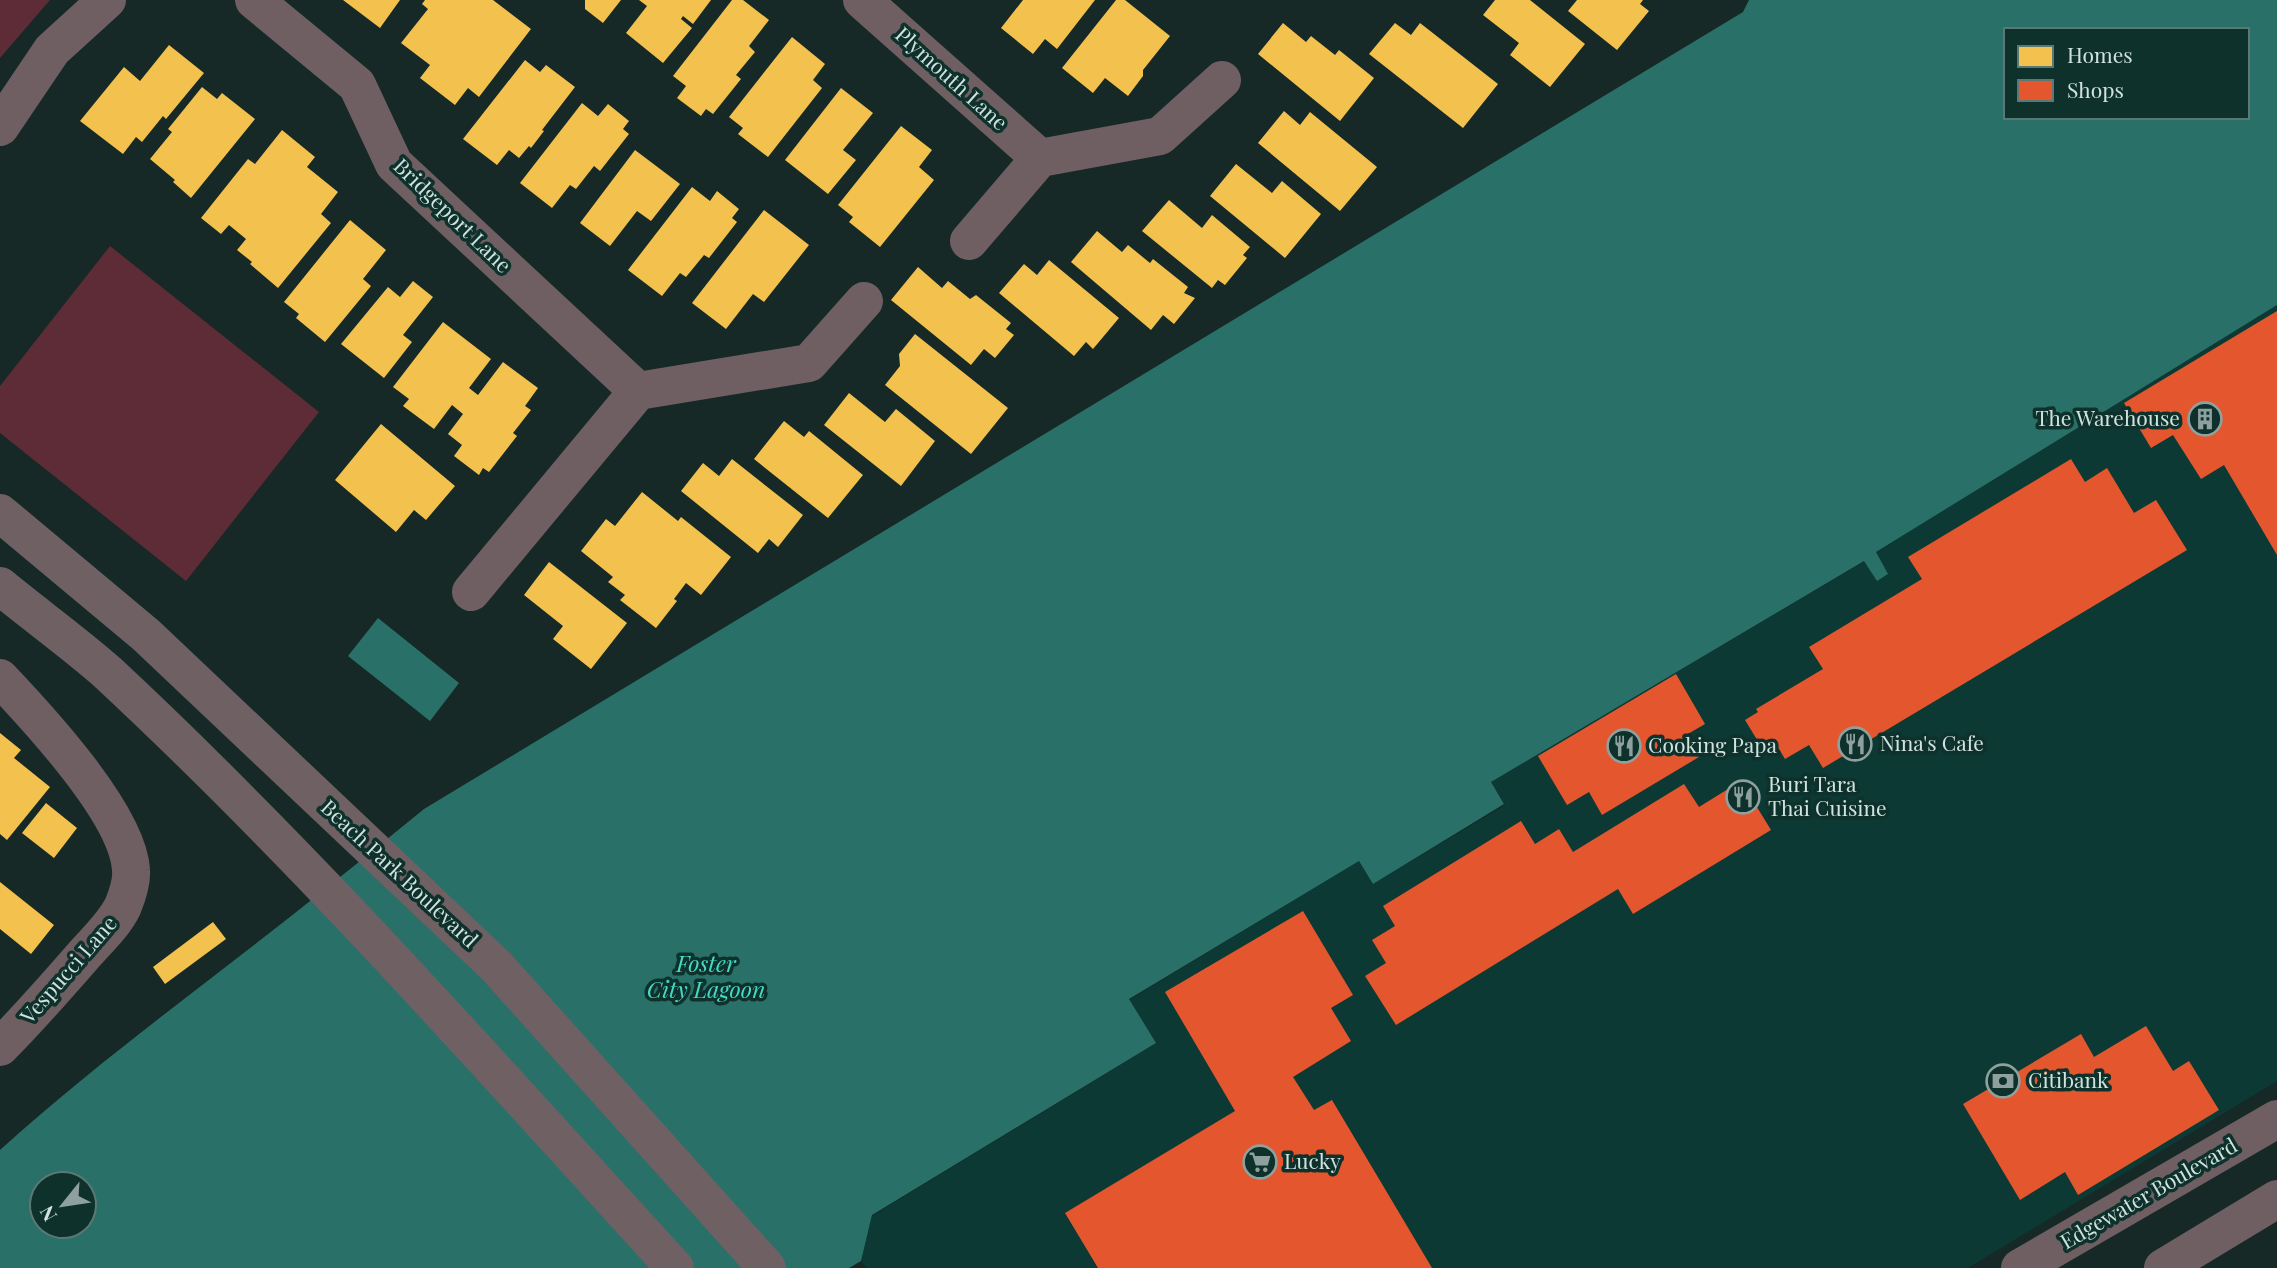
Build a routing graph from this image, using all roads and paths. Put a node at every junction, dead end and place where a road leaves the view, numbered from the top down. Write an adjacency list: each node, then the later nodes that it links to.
1 (107, 0): 5 (street)
2 (254, 0): 9 (street, Bridgeport Lane)
3 (862, 0): 6 (street, Plymouth Lane)
4 (1222, 79): 6 (street)
5 (0, 127)
6 (1040, 158): 7 (street)
7 (969, 241)
8 (864, 301): 9 (street)
9 (638, 391): 12 (street)
10 (0, 513): 18 (main road, Beach Park Boulevard)
11 (0, 586): 17 (main road)
12 (471, 592)
13 (0, 678): 14 (street, Vespucci Lane)
14 (0, 1047)
15 (2277, 1119): 19 (street, Edgewater Boulevard)
16 (2277, 1199): 20 (street)
17 (676, 1268)
18 (767, 1268)
19 (2020, 1268)
20 (2163, 1268)

